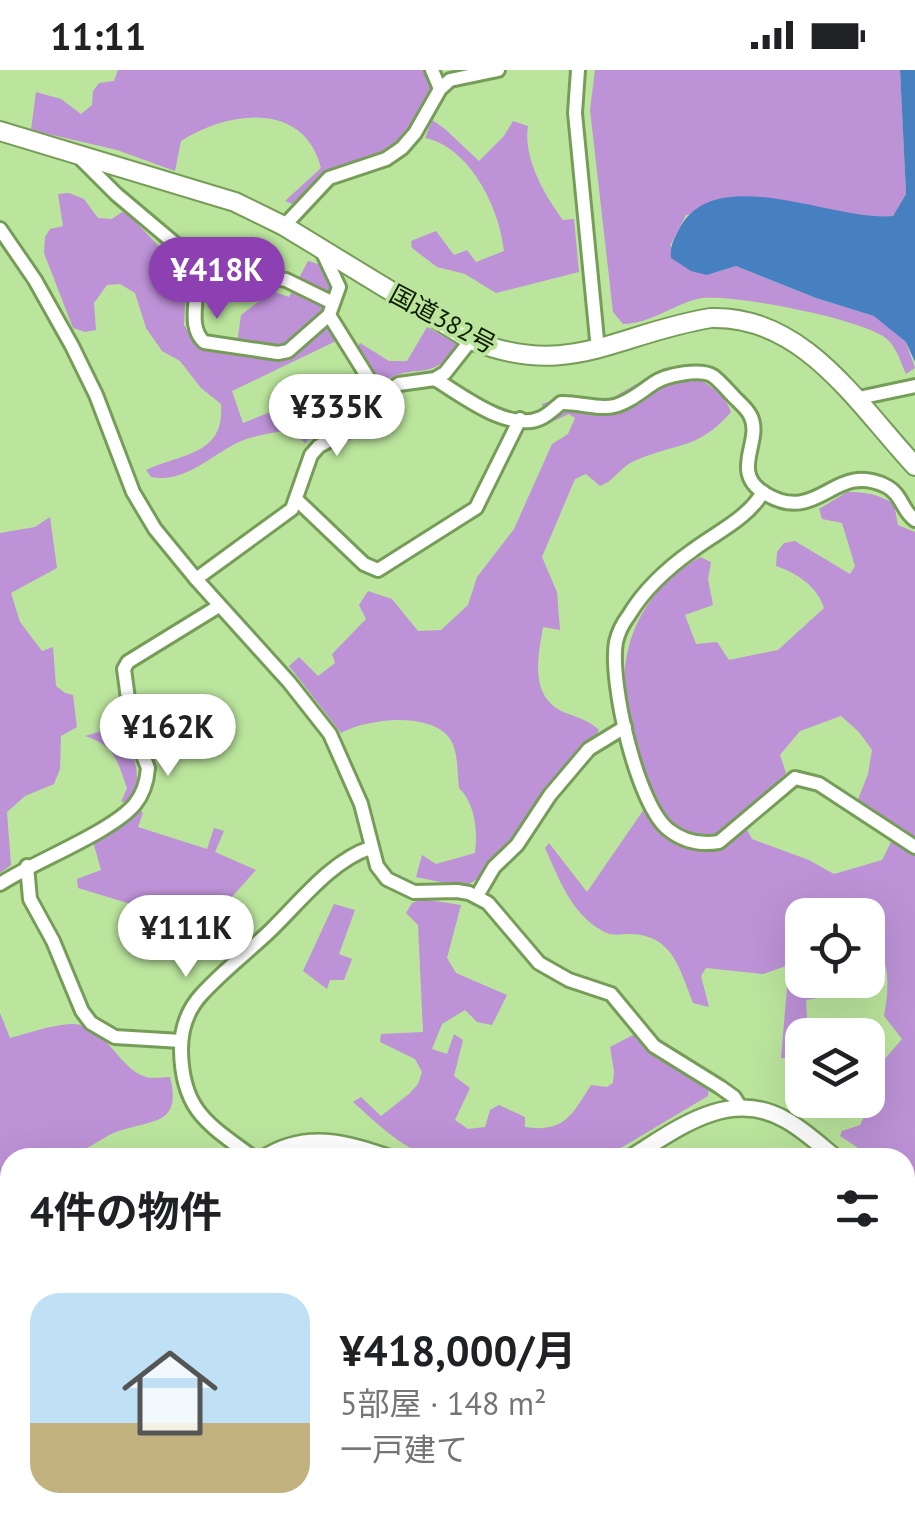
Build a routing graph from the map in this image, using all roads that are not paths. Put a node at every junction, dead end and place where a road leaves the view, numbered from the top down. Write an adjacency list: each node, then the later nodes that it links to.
1 (432, 70): 4 (street)
2 (498, 70): 4 (street)
3 (572, 72): 13 (street)
4 (440, 88): 7 (street)
5 (0, 131): 6 (highway, 国道382号)
6 (77, 155): 7 (highway, 国道382号); 9 (street)
7 (284, 226): 10 (highway, 国道382号)
8 (0, 229): 23 (street)
9 (164, 235): 11 (street); 11 (street)
10 (322, 251): 11 (street); 12 (highway, 国道382号)
11 (330, 309): 16 (street)
12 (471, 340): 13 (highway, 国道382号); 14 (street)
13 (598, 350): 17 (highway, 国道382号)
14 (434, 379): 16 (street); 18 (street)
15 (915, 386): 17 (street)
16 (391, 389): 21 (street)
17 (854, 399): 19 (highway, 国道382号)
18 (520, 419): 20 (street); 21 (street)
19 (915, 466)
20 (763, 492): 22 (street); 25 (street)
21 (296, 500): 23 (street)
22 (915, 520)
23 (196, 579): 24 (street)
24 (220, 606): 27 (street); 28 (street)
25 (625, 727): 26 (street); 30 (street)
26 (915, 847)
27 (370, 848): 30 (street); 31 (street)
28 (27, 866): 29 (street); 31 (street)
29 (0, 884)
30 (476, 896): 32 (street)
31 (181, 1041): 33 (street)
32 (741, 1108): 36 (main road); 37 (main road)
33 (240, 1148)
34 (288, 1148): 35 (main road)
35 (361, 1148)
36 (646, 1148)
37 (823, 1148)

